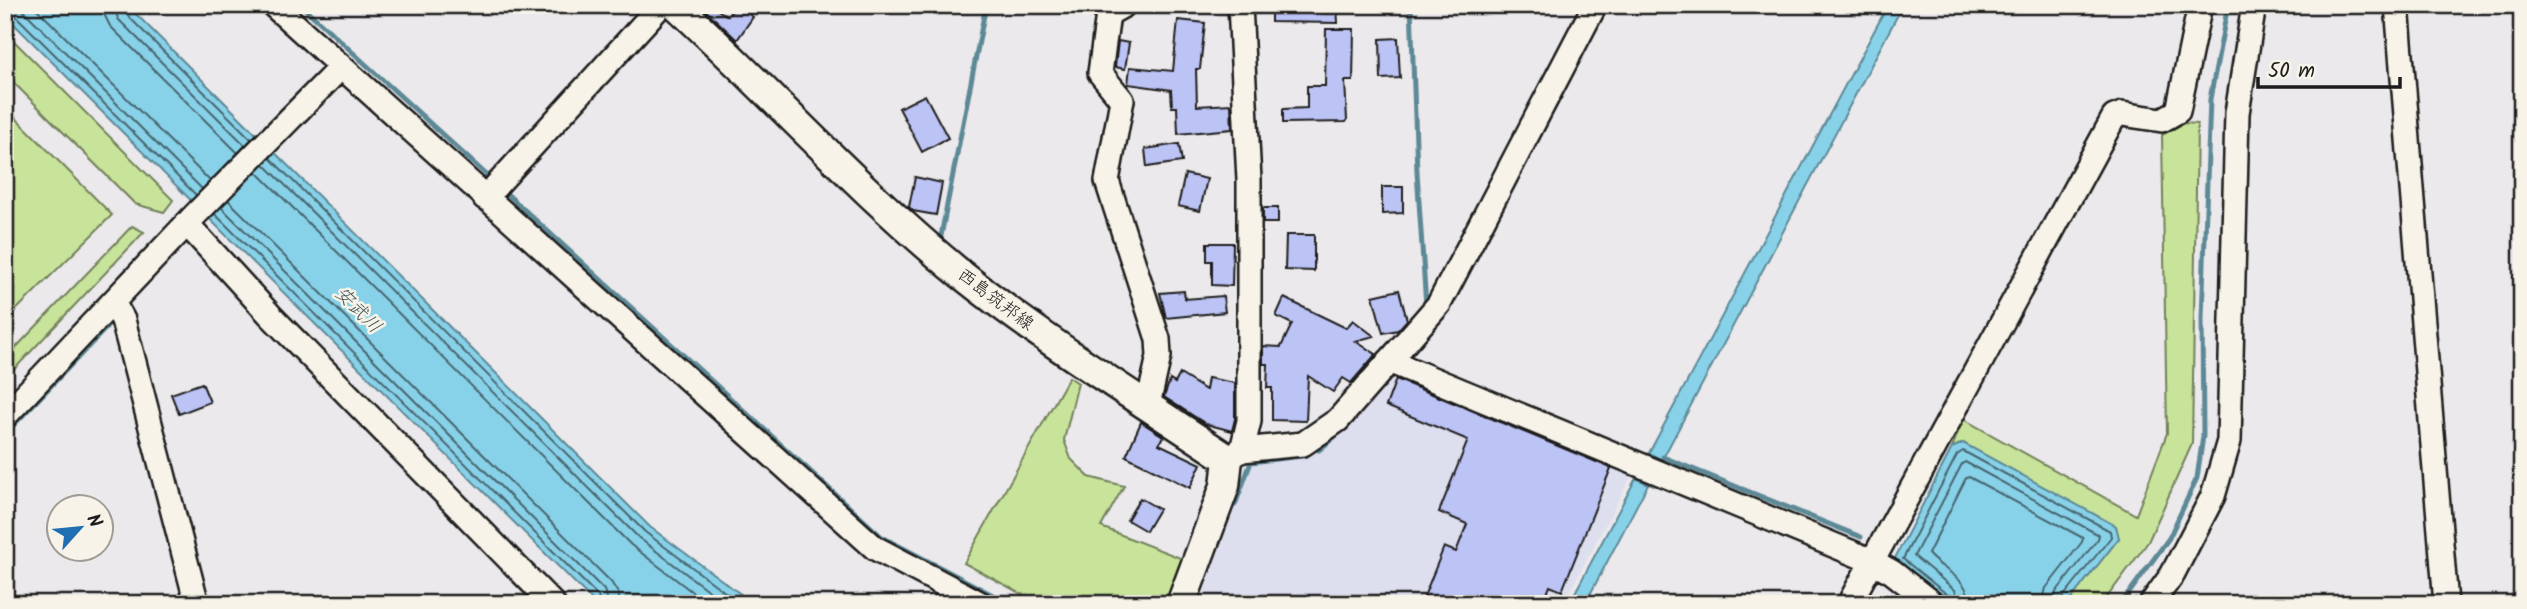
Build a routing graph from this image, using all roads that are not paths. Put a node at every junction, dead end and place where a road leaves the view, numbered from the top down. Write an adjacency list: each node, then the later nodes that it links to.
1 (273, 5): 9 (street)
2 (1124, 5): 14 (street)
3 (1240, 5): 16 (street)
4 (1595, 5): 13 (street)
5 (2200, 5): 17 (street)
6 (2254, 5): 24 (street)
7 (2397, 5): 25 (street)
8 (679, 8): 10 (street); 14 (main road, 西島筑邦線)
9 (341, 68): 10 (street); 11 (street)
10 (485, 198): 20 (street)
11 (191, 220): 12 (street); 19 (street)
12 (113, 302): 15 (street); 18 (street)
13 (1389, 361): 16 (street); 17 (street)
14 (1148, 405): 16 (main road, 西島筑邦線)
15 (5, 416)
16 (1235, 454): 21 (main road)
17 (1872, 561): 22 (street); 23 (street)
18 (197, 604)
19 (553, 604)
20 (981, 604)
21 (1181, 604)
22 (1849, 604)
23 (1933, 604)
24 (2151, 604)
25 (2446, 604)

